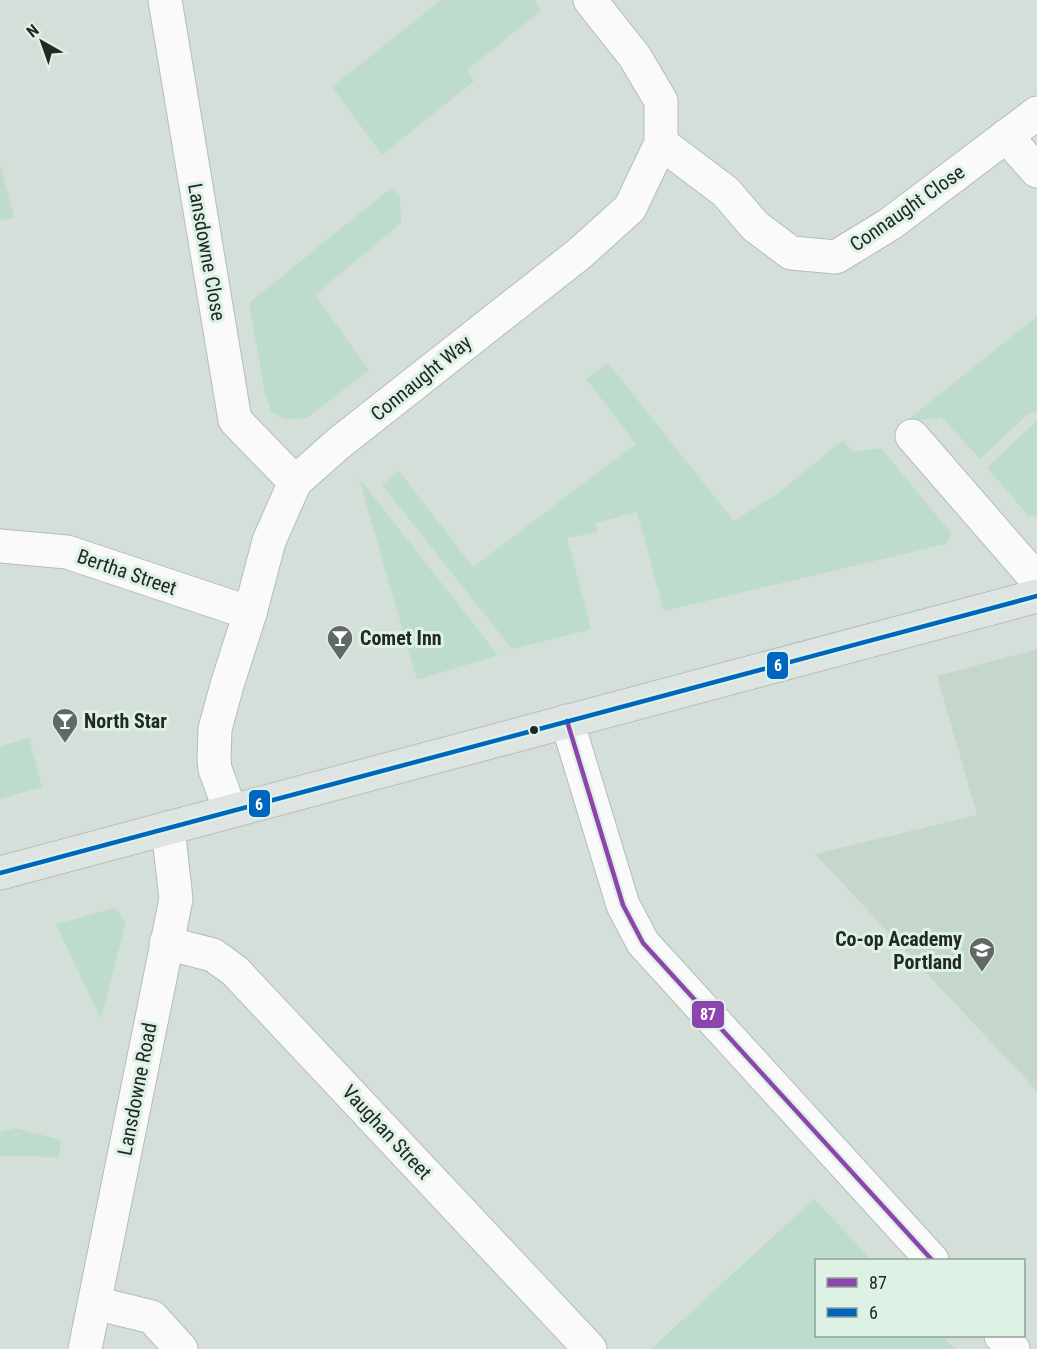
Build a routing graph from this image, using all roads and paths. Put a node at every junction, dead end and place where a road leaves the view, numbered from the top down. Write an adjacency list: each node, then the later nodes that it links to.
1 (165, 0): 8 (street, Lansdowne Close)
2 (590, 0): 5 (street, Connaught Way)
3 (1037, 113): 4 (street, Connaught Close)
4 (1006, 136): 5 (street, Connaught Close); 6 (street)
5 (661, 143): 8 (street, Connaught Way)
6 (1037, 171)
7 (912, 436): 10 (street)
8 (296, 482): 12 (street, Connaught Way)
9 (0, 546): 12 (street, Bertha Street)
10 (1037, 580)
11 (1037, 596): 13 (main road)
12 (250, 613): 14 (street, Connaught Way)
13 (567, 721): 14 (main road); 18 (street)
14 (230, 810): 15 (main road)
15 (168, 828): 16 (main road); 17 (street, Lansdowne Road)
16 (0, 873)
17 (166, 943): 19 (street, Lansdowne Road); 23 (street, Vaughan Street)
18 (931, 1259)
19 (95, 1303): 21 (street, Lansdowne Road); 22 (street)
20 (1003, 1337): 24 (street)
21 (85, 1349)
22 (181, 1349)
23 (590, 1349)
24 (1013, 1349)

